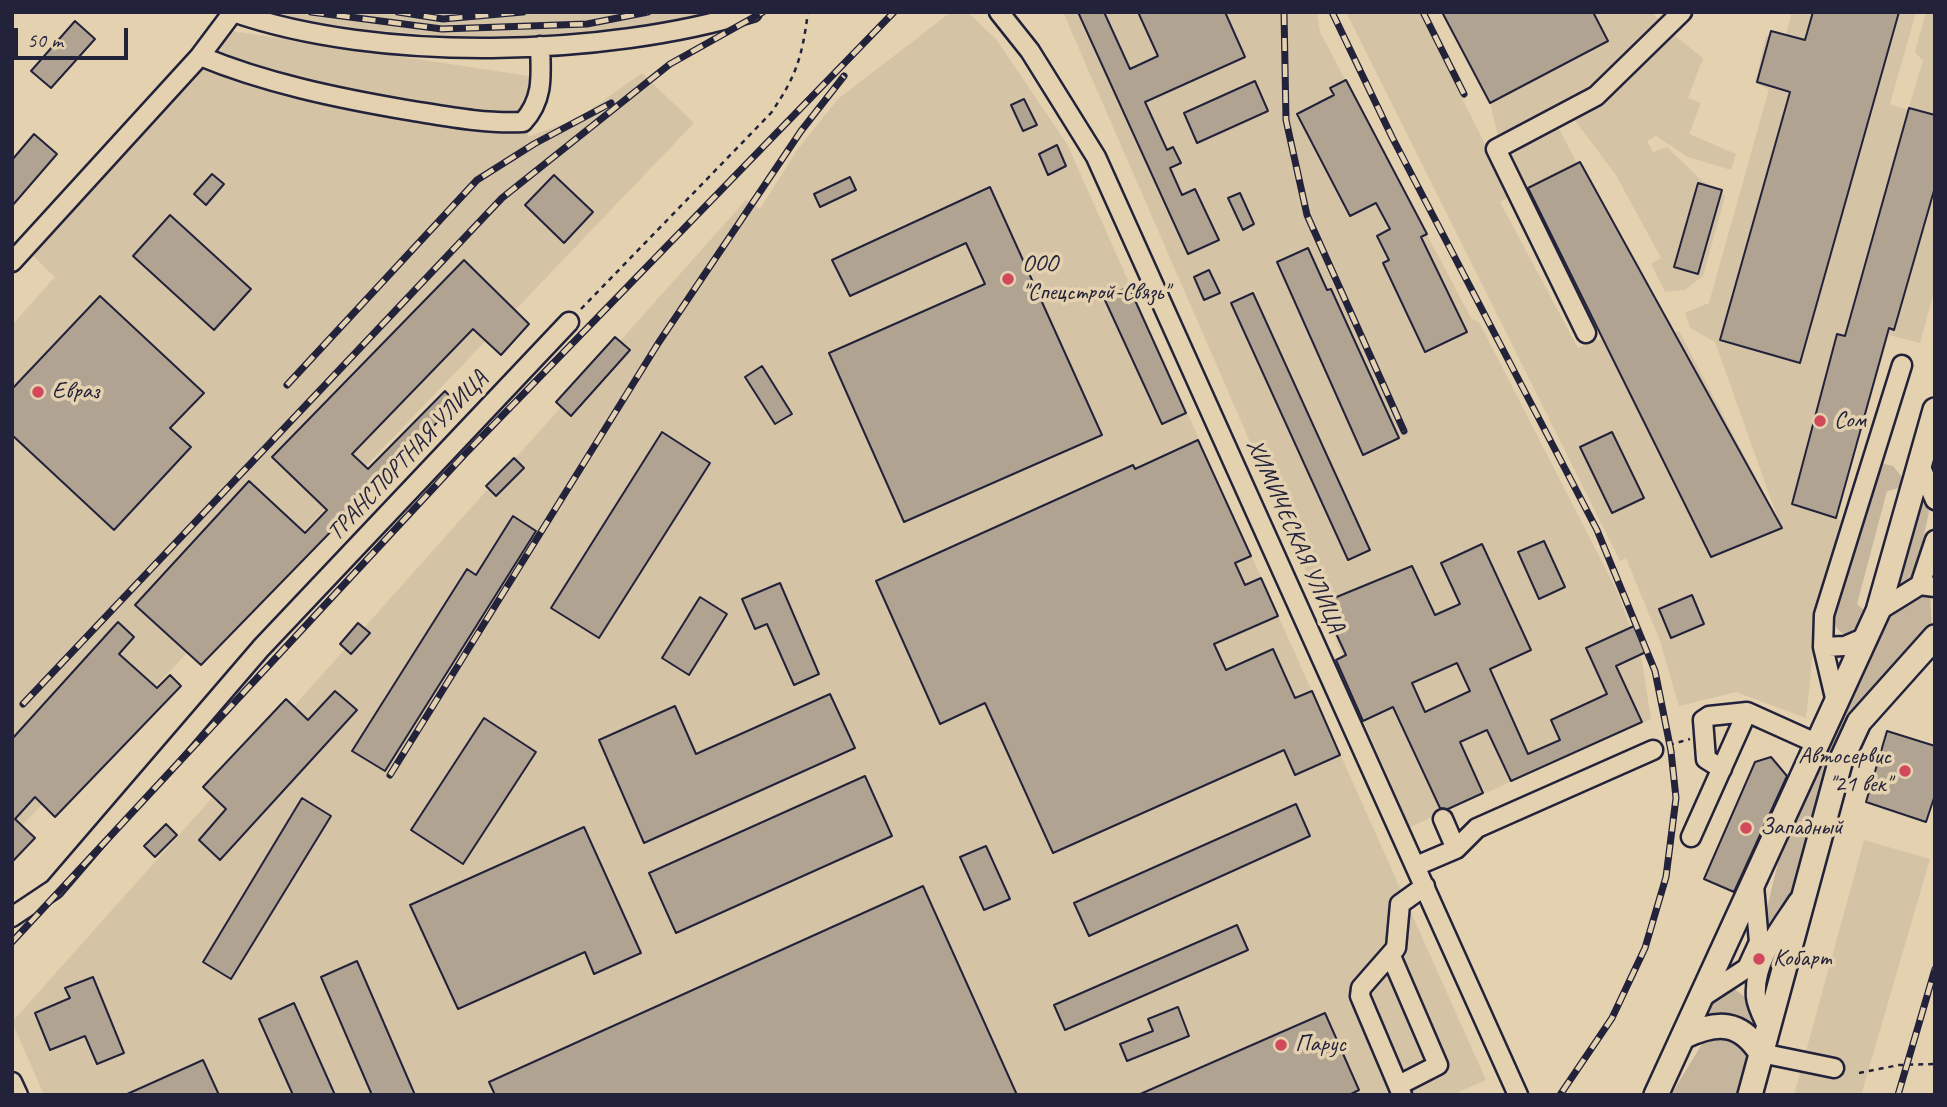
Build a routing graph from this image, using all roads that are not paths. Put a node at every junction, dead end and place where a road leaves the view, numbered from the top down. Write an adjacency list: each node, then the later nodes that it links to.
1 (233, 12): 5 (street); 6 (street)
2 (752, 12): 5 (street)
3 (999, 12): 28 (street, ХИМИЧЕСКАЯ УЛИЦА)
4 (1682, 12): 9 (street)
5 (540, 46): 6 (street)
6 (200, 55): 7 (street)
7 (12, 262)
8 (569, 322): 30 (street, ТРАНСПОРТНАЯ УЛИЦА)
9 (1586, 334)
10 (1902, 365): 19 (street)
11 (1935, 410): 12 (main road)
12 (1920, 465): 13 (street); 16 (main road)
13 (1935, 499)
14 (1935, 540): 15 (street)
15 (1927, 586): 16 (street)
16 (1878, 611): 17 (main road)
17 (1866, 637): 19 (street); 20 (main road)
18 (1935, 637): 33 (main road)
19 (1823, 647): 20 (street)
20 (1836, 702): 22 (main road)
21 (1747, 712): 22 (street); 24 (street); 24 (street)
22 (1818, 744): 32 (main road)
23 (1653, 750): 27 (street)
24 (1721, 769): 26 (street)
25 (1443, 819): 27 (street)
26 (1691, 837)
27 (1456, 849): 28 (street)
28 (1416, 866): 29 (street, ХИМИЧЕСКАЯ УЛИЦА)
29 (1425, 886): 31 (street); 39 (street, ХИМИЧЕСКАЯ УЛИЦА)
30 (12, 917)
31 (1391, 956): 37 (street); 37 (street)
32 (1685, 1037): 33 (main road); 34 (main road)
33 (1761, 1053): 35 (street); 42 (main road)
34 (1670, 1066): 40 (main road); 41 (main road)
35 (1834, 1068)
36 (12, 1082): 38 (street)
37 (1400, 1090)
38 (18, 1095)
39 (1518, 1095)
40 (1642, 1095)
41 (1656, 1095)
42 (1750, 1095)

